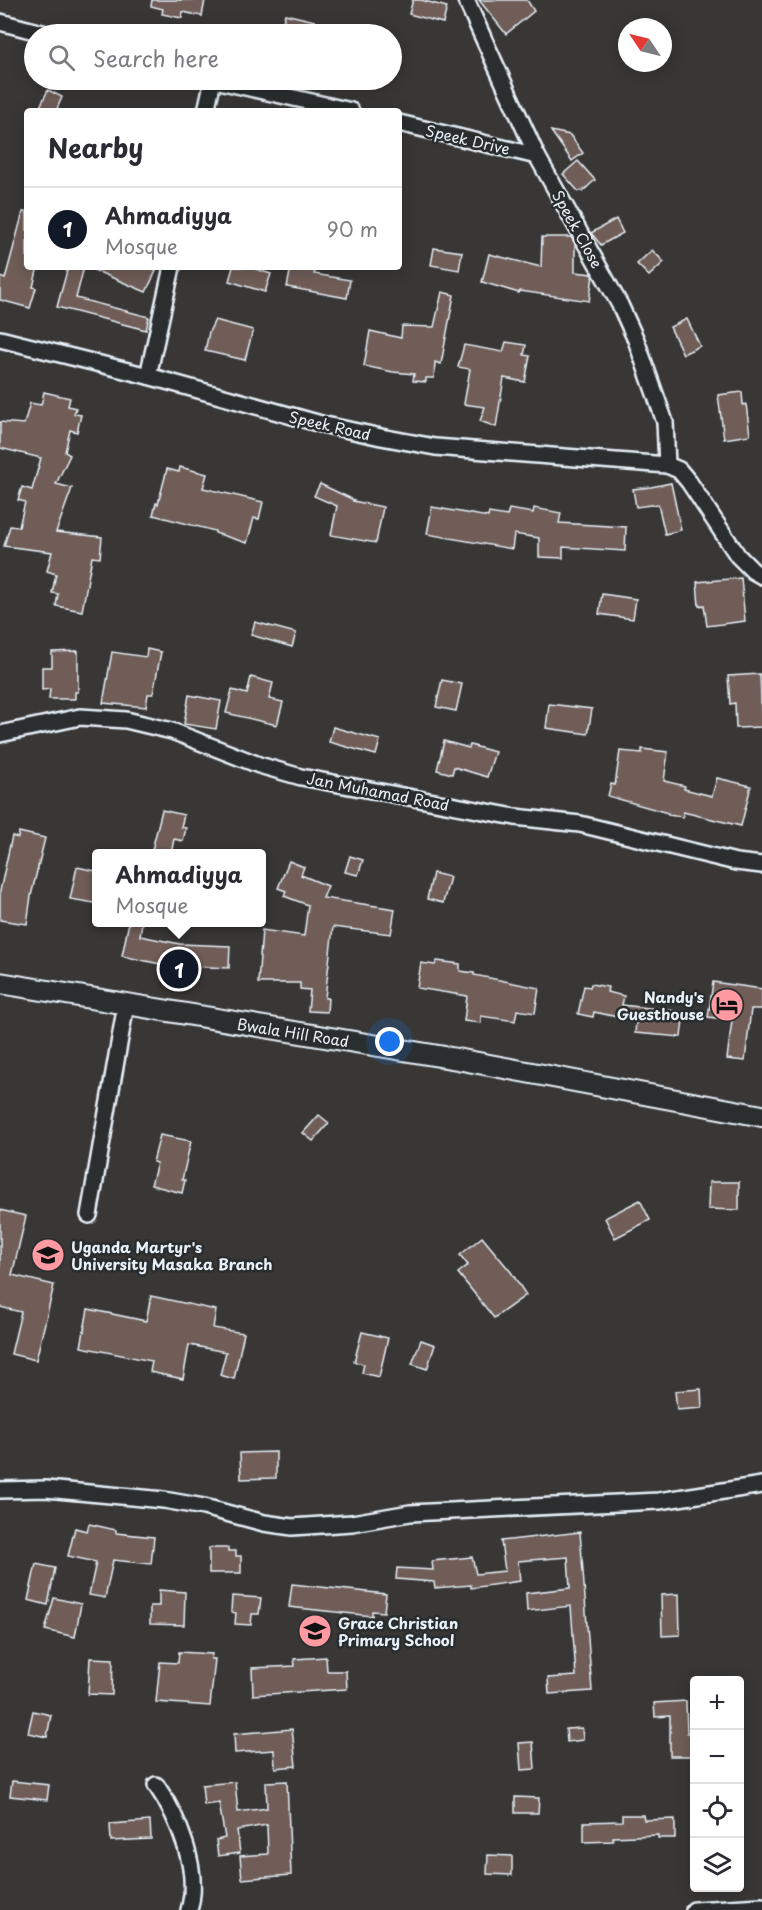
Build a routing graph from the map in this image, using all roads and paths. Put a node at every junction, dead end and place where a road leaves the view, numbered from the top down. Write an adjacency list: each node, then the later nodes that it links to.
1 (466, 0): 9 (street, Speek Close)
2 (0, 22): 3 (street)
3 (24, 28)
4 (212, 90): 6 (street)
5 (258, 90): 7 (street)
6 (208, 108)
7 (338, 108)
8 (402, 124): 9 (street, Speek Drive)
9 (537, 156): 13 (street, Speek Close)
10 (171, 270): 12 (street)
11 (0, 339): 12 (street, Speek Road)
12 (148, 376): 13 (street, Speek Road)
13 (667, 465): 14 (street)
14 (762, 576)
15 (0, 734): 16 (street, Jan Muhamad Road)
16 (762, 865)
17 (0, 983): 18 (street, Bwala Hill Road)
18 (126, 1004): 19 (street, Bwala Hill Road); 20 (street)
19 (762, 1116)
20 (89, 1215)
21 (762, 1485): 22 (street)
22 (0, 1490)
23 (156, 1785): 25 (street)
24 (762, 1906): 26 (street)
25 (189, 1910)
26 (694, 1910)

